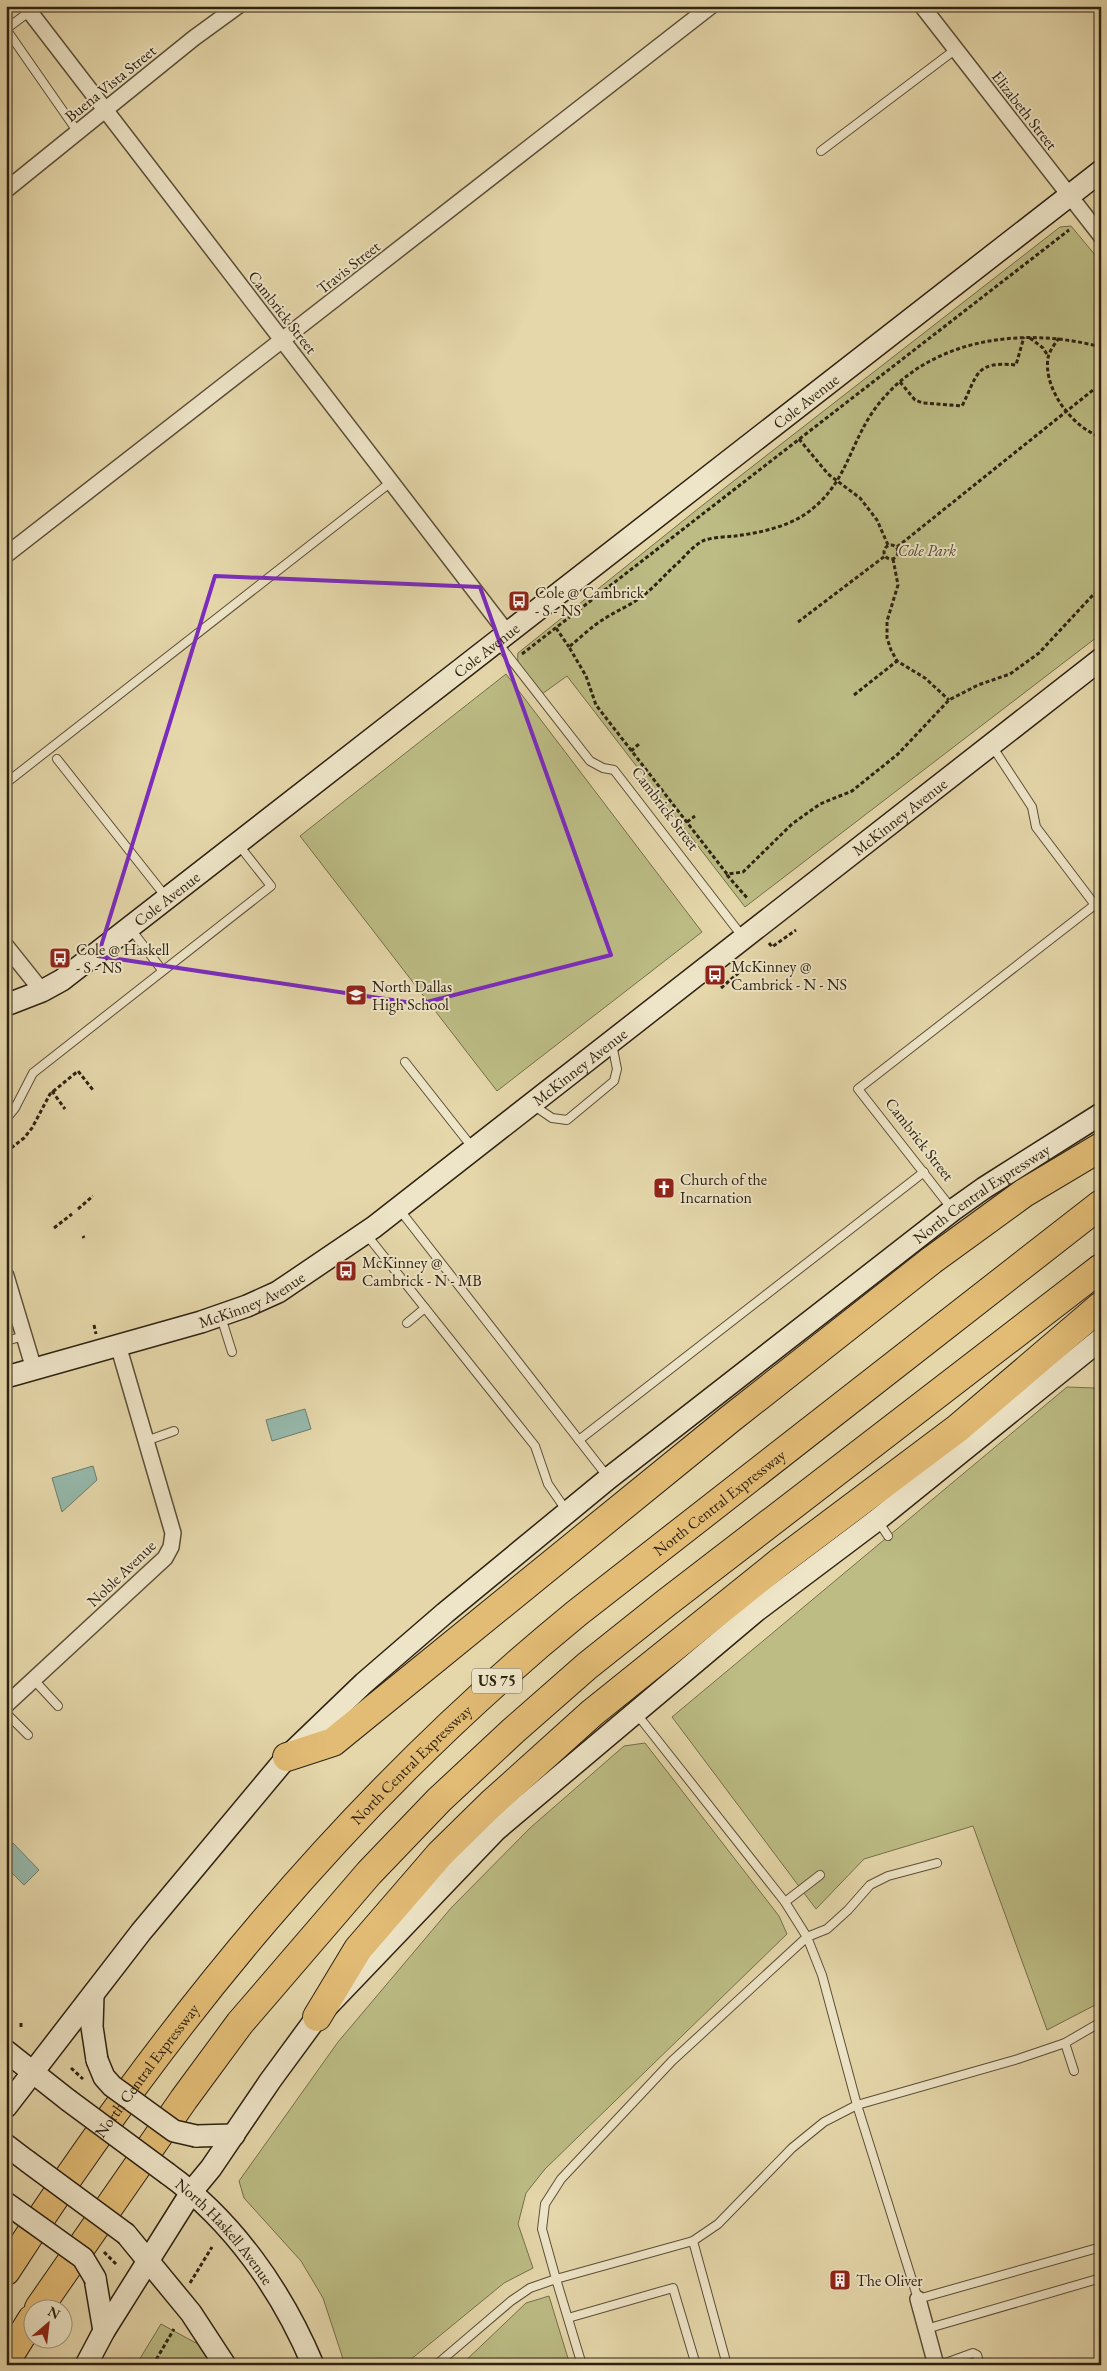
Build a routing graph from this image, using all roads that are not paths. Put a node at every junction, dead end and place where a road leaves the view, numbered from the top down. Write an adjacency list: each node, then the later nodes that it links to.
1 (238, 6): 7 (street, Buena Vista Street)
2 (710, 6): 14 (street, Travis Street)
3 (922, 6): 6 (street, Elizabeth Street)
4 (34, 9): 5 (lane); 7 (street, Cambrick Street)
5 (6, 29): 8 (lane)
6 (956, 49): 9 (lane); 12 (street, Elizabeth Street)
7 (106, 108): 8 (street, Buena Vista Street); 14 (street, Cambrick Street)
8 (77, 131): 11 (street, Buena Vista Street)
9 (821, 151)
10 (1101, 171): 12 (street, Cole Avenue)
11 (6, 190)
12 (1070, 196): 13 (street, Elizabeth Street); 17 (street, Cole Avenue)
13 (1101, 236)
14 (283, 340): 15 (street, Cambrick Street); 16 (street, Travis Street)
15 (392, 482): 17 (street, Cambrick Street); 21 (lane)
16 (6, 555)
17 (502, 638): 22 (street, Cole Avenue); 26 (lane, Cambrick Street)
18 (1101, 659): 19 (street, McKinney Avenue)
19 (991, 744): 24 (lane); 26 (street, McKinney Avenue)
20 (57, 759): 23 (lane)
21 (6, 783)
22 (238, 843): 23 (street, Cole Avenue); 28 (lane)
23 (167, 899): 25 (street, Cole Avenue)
24 (1098, 903): 38 (lane, Cambrick Street)
25 (129, 928): 28 (lane); 29 (street, Cole Avenue)
26 (744, 938): 31 (street, McKinney Avenue)
27 (6, 946): 29 (street)
28 (162, 970): 35 (lane)
29 (42, 991): 30 (street, Cole Avenue)
30 (6, 1005)
31 (612, 1042): 33 (street, McKinney Avenue); 33 (lane)
32 (405, 1062): 37 (lane)
33 (531, 1104): 37 (street, McKinney Avenue)
34 (1101, 1114): 41 (street, North Central Expressway)
35 (6, 1120)
36 (1101, 1148): 67 (highway)
37 (473, 1149): 40 (street, McKinney Avenue)
38 (924, 1172): 41 (lane, Cambrick Street); 57 (lane)
39 (1101, 1204): 88 (highway, North Central Expressway / US 75)
40 (398, 1208): 42 (street, McKinney Avenue); 57 (lane)
41 (953, 1210): 59 (street, North Central Expressway)
42 (365, 1233): 46 (lane); 47 (street, McKinney Avenue)
43 (1101, 1268): 91 (highway, US 75)
44 (6, 1276): 49 (street)
45 (1101, 1306): 73 (highway)
46 (425, 1308): 48 (lane); 60 (lane)
47 (220, 1316): 51 (street, McKinney Avenue); 53 (lane)
48 (406, 1323)
49 (24, 1336): 50 (lane); 54 (street)
50 (6, 1341)
51 (118, 1345): 54 (street, McKinney Avenue); 58 (street, Noble Avenue)
52 (1098, 1346): 64 (street)
53 (232, 1352)
54 (34, 1369): 55 (street, McKinney Avenue)
55 (6, 1377)
56 (174, 1431): 58 (lane)
57 (579, 1440): 59 (lane)
58 (146, 1441): 61 (street, Noble Avenue)
59 (609, 1478): 60 (street, North Central Expressway)
60 (568, 1512): 67 (street, North Central Expressway)
61 (34, 1680): 62 (street, Noble Avenue); 63 (lane)
62 (6, 1705)
63 (58, 1706)
64 (636, 1713): 70 (lane); 73 (street)
65 (6, 1714): 66 (lane)
66 (28, 1735)
67 (287, 1757): 72 (street, North Central Expressway)
68 (938, 1863): 71 (lane)
69 (820, 1875): 70 (lane)
70 (785, 1902): 71 (lane)
71 (807, 1937): 79 (lane); 90 (lane)
72 (93, 1995): 78 (street, North Central Expressway); 81 (street, bridge)
73 (318, 2017): 81 (street)
74 (1101, 2022): 75 (lane)
75 (1065, 2043): 77 (lane); 79 (lane)
76 (6, 2052): 78 (street, North Haskell Avenue)
77 (1074, 2071)
78 (32, 2074): 80 (street, North Central Expressway); 83 (street, North Haskell Avenue, bridge)
79 (857, 2105): 85 (lane); 92 (lane)
80 (6, 2108)
81 (234, 2135): 83 (street)
82 (6, 2145): 87 (street, bridge)
83 (192, 2191): 87 (street); 100 (street, North Haskell Avenue)
84 (6, 2203): 95 (street, bridge)
85 (693, 2241): 90 (lane); 104 (lane)
86 (1101, 2247): 92 (lane)
87 (148, 2261): 95 (street); 99 (street)
88 (6, 2271)
89 (1101, 2278): 94 (lane)
90 (556, 2279): 93 (lane); 101 (lane)
91 (46, 2298)
92 (918, 2299): 94 (street)
93 (568, 2318): 102 (lane); 103 (lane)
94 (926, 2329): 105 (street)
95 (104, 2331): 98 (street)
96 (22, 2335): 97 (highway)
97 (6, 2361)
98 (86, 2365)
99 (225, 2365)
100 (313, 2365)
101 (436, 2365)
102 (582, 2365)
103 (696, 2365)
104 (727, 2365)
105 (938, 2365): 106 (lane)
106 (980, 2365)

